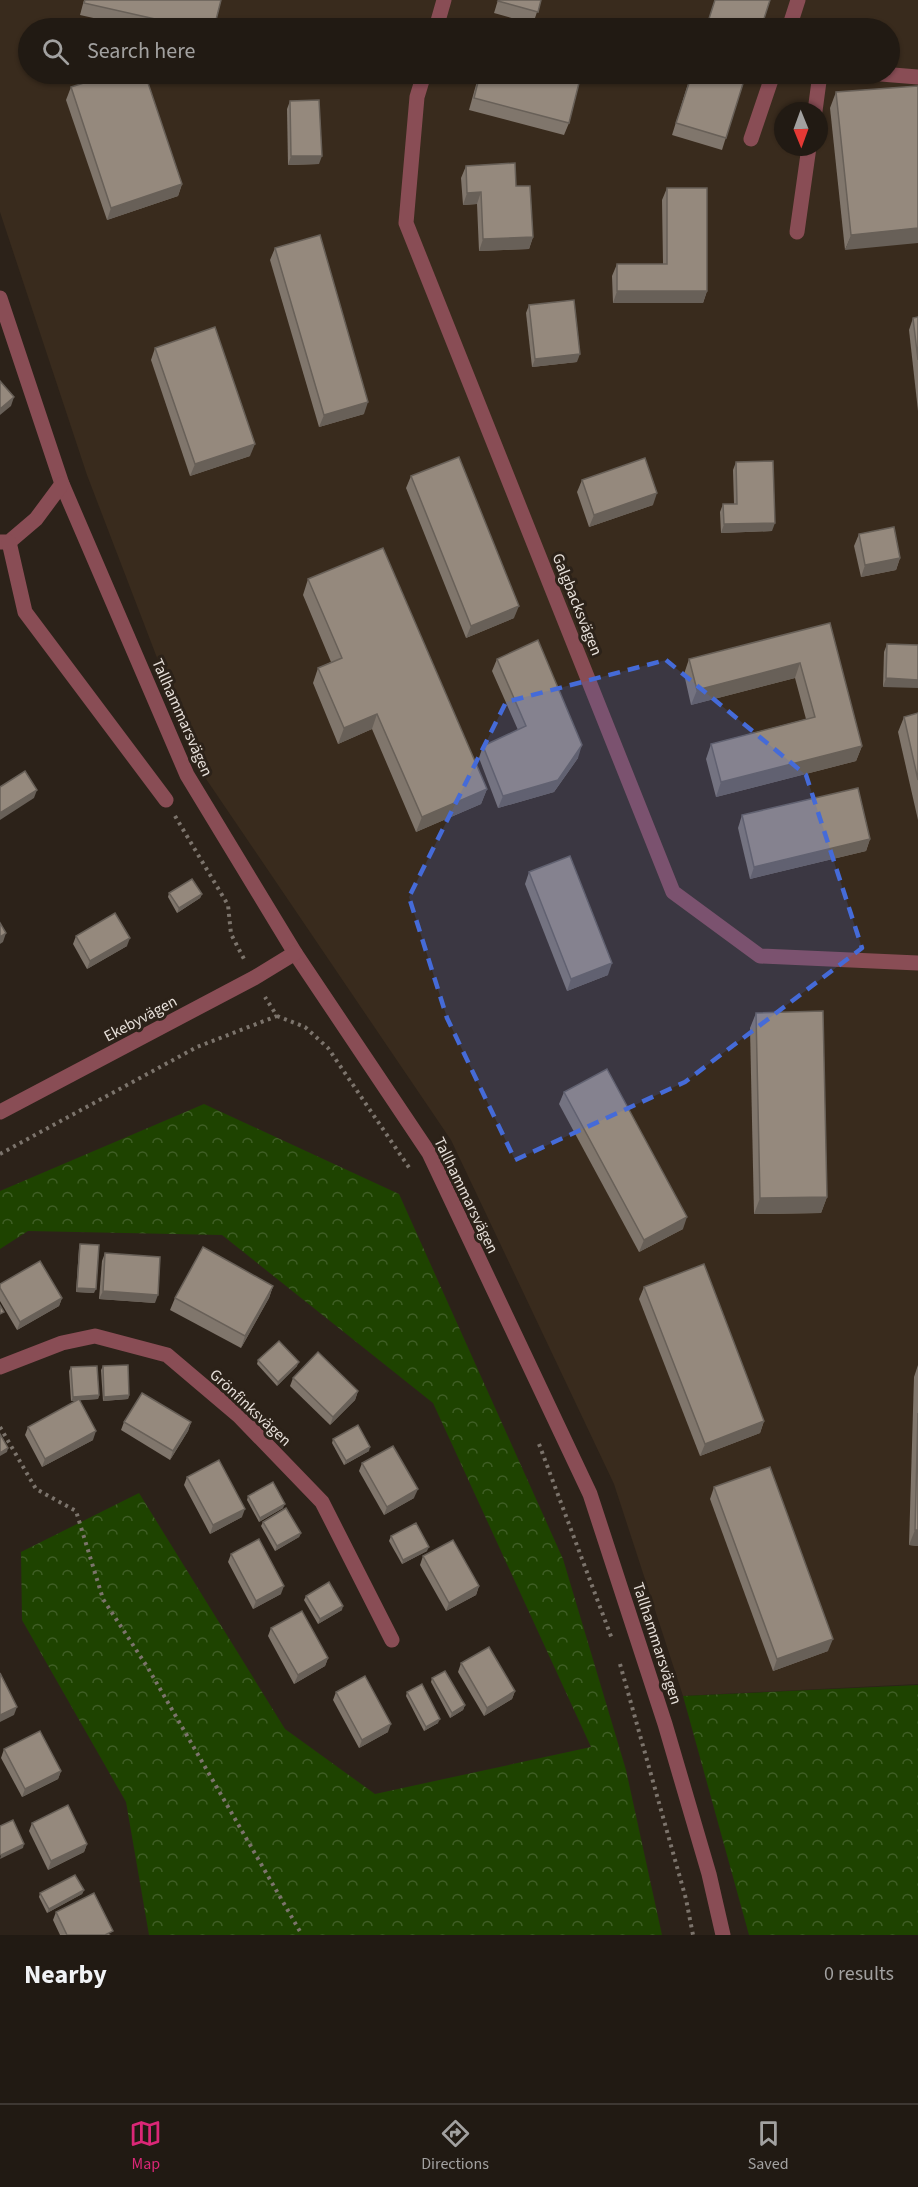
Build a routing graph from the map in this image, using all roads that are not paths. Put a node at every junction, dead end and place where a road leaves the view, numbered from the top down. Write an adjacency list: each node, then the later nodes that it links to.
1 (444, 0): 3 (street)
2 (798, 0): 4 (street)
3 (439, 18)
4 (792, 18)
5 (900, 76): 6 (street)
6 (918, 77)
7 (421, 84): 19 (street, Galgbacksvägen)
8 (770, 84): 11 (street)
9 (819, 84): 10 (street)
10 (816, 102)
11 (751, 139)
12 (808, 156): 13 (street)
13 (797, 232)
14 (0, 297): 15 (street, Tallhammarsvägen)
15 (62, 484): 16 (street); 18 (street, Tallhammarsvägen)
16 (4, 542): 17 (street)
17 (166, 800)
18 (296, 953): 20 (street, Ekebyvägen); 23 (street, Tallhammarsvägen)
19 (918, 963)
20 (0, 1112)
21 (0, 1367): 22 (street, Grönfinksvägen)
22 (392, 1640)
23 (723, 1935)

